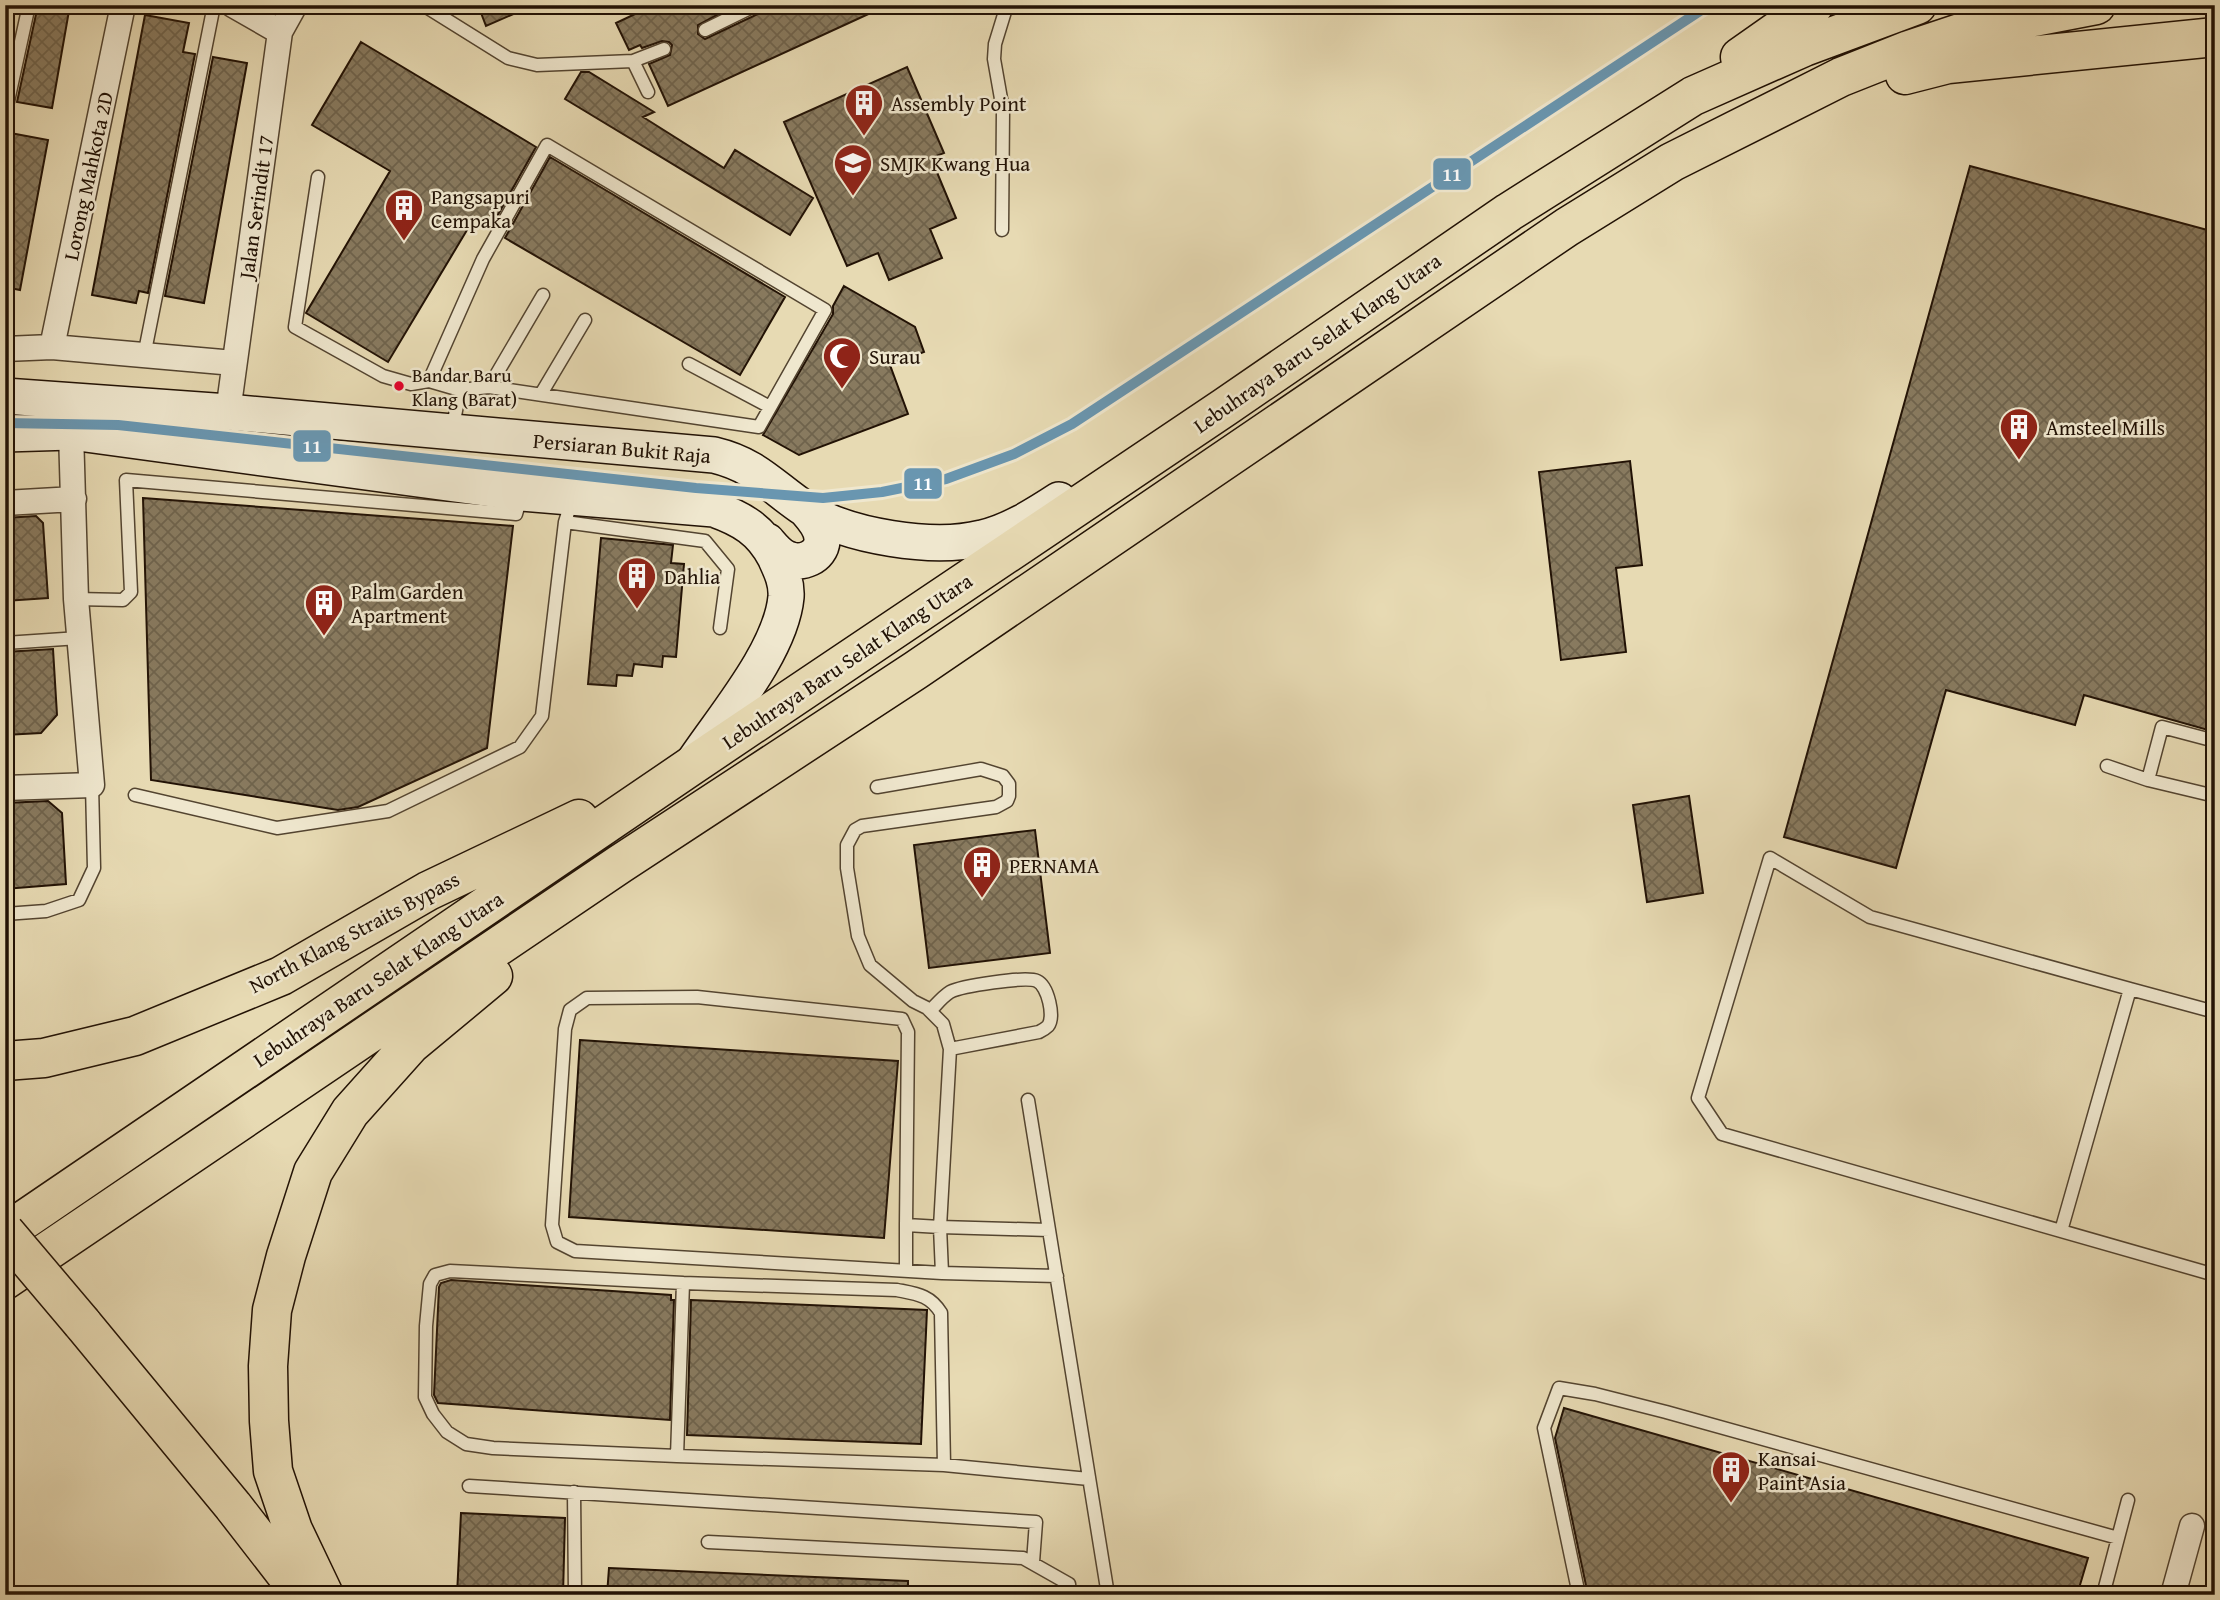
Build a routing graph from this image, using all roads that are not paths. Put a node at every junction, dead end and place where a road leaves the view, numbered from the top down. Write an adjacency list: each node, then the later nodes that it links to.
1 (29, 5): 19 (lane)
2 (123, 5): 25 (street, Lorong Mahkota 2D)
3 (214, 5): 27 (lane)
4 (233, 5): 13 (street)
5 (295, 5): 13 (street, Jalan Serindit 17)
6 (423, 5): 16 (lane)
7 (756, 5): 12 (lane)
8 (1007, 5): 22 (lane)
9 (1814, 5): 18 (highway, Lebuhraya Baru Selat Klang Utara)
10 (1917, 5): 18 (highway, Lebuhraya Baru Selat Klang Utara)
11 (2096, 5): 20 (highway, Lebuhraya Baru Selat Klang Utara)
12 (705, 30)
13 (280, 32): 28 (street, Jalan Serindit 17)
14 (2215, 37): 20 (highway, Lebuhraya Baru Selat Klang Utara)
15 (664, 49): 16 (lane)
16 (633, 61): 17 (lane)
17 (648, 92)
18 (1693, 96): 36 (highway, Lebuhraya Baru Selat Klang Utara)
19 (5, 115)
20 (1672, 162): 60 (highway, Lebuhraya Baru Selat Klang Utara)
21 (318, 177): 30 (lane)
22 (1002, 230)
23 (543, 295): 31 (lane)
24 (584, 320): 33 (lane)
25 (52, 347): 26 (street); 27 (street)
26 (5, 349)
27 (144, 356): 28 (street)
28 (234, 362): 37 (street, Jalan Serindit 17)
29 (690, 364): 35 (lane)
30 (429, 381): 32 (lane); 35 (lane)
31 (489, 387): 32 (lane); 33 (lane)
32 (460, 390): 38 (lane)
33 (541, 394): 35 (lane)
34 (5, 396): 37 (main road, Persiaran Bukit Raja)
35 (770, 407)
36 (1225, 407): 45 (main road, Persiaran Bukit Raja); 52 (highway, Lebuhraya Baru Selat Klang Utara)
37 (228, 412): 38 (main road, Persiaran Bukit Raja)
38 (452, 431): 45 (main road, Persiaran Bukit Raja)
39 (71, 432): 40 (main road); 41 (main road); 42 (street)
40 (5, 434)
41 (522, 493): 44 (main road); 47 (lane)
42 (74, 499): 43 (street); 47 (street)
43 (5, 503)
44 (569, 509): 46 (main road); 48 (lane); 58 (lane)
45 (807, 511): 46 (main road)
46 (767, 541): 52 (main road)
47 (76, 599): 49 (street)
48 (720, 628)
49 (79, 638): 50 (lane); 55 (street)
50 (5, 643)
51 (2215, 741): 54 (lane)
52 (691, 766): 66 (highway, North Klang Straits Bypass); 72 (highway, Lebuhraya Baru Selat Klang Utara)
53 (2107, 766): 54 (lane)
54 (2147, 780): 59 (lane)
55 (92, 785): 57 (street); 61 (lane)
56 (877, 787): 63 (lane)
57 (5, 788)
58 (135, 795)
59 (2215, 796)
60 (620, 864): 77 (highway, Lebuhraya Baru Selat Klang Utara); 90 (highway)
61 (5, 914)
62 (2130, 989): 64 (lane); 71 (lane); 71 (lane)
63 (930, 1012): 65 (lane); 65 (lane)
64 (2215, 1013)
65 (950, 1049): 69 (lane)
66 (5, 1061)
67 (1028, 1100): 70 (lane)
68 (906, 1225): 69 (lane); 73 (lane); 73 (lane)
69 (940, 1227): 70 (lane); 74 (lane)
70 (1049, 1230): 76 (lane)
71 (2061, 1231): 75 (lane)
72 (5, 1232): 89 (highway, bridge)
73 (906, 1269): 74 (lane)
74 (942, 1273): 76 (lane)
75 (2215, 1275)
76 (1057, 1276): 81 (lane)
77 (5, 1280)
78 (683, 1283): 79 (lane); 79 (lane); 80 (lane)
79 (677, 1456): 80 (lane)
80 (944, 1465): 81 (lane)
81 (1089, 1479): 93 (lane)
82 (469, 1486): 83 (lane)
83 (575, 1492): 88 (lane); 91 (lane)
84 (2128, 1500): 86 (lane)
85 (2192, 1526): 96 (street)
86 (2118, 1538): 94 (lane); 95 (lane)
87 (708, 1542): 88 (lane)
88 (1033, 1562): 92 (lane)
89 (302, 1595)
90 (324, 1595)
91 (575, 1595)
92 (1070, 1595)
93 (1108, 1595)
94 (1579, 1595)
95 (2103, 1595)
96 (2173, 1595)

